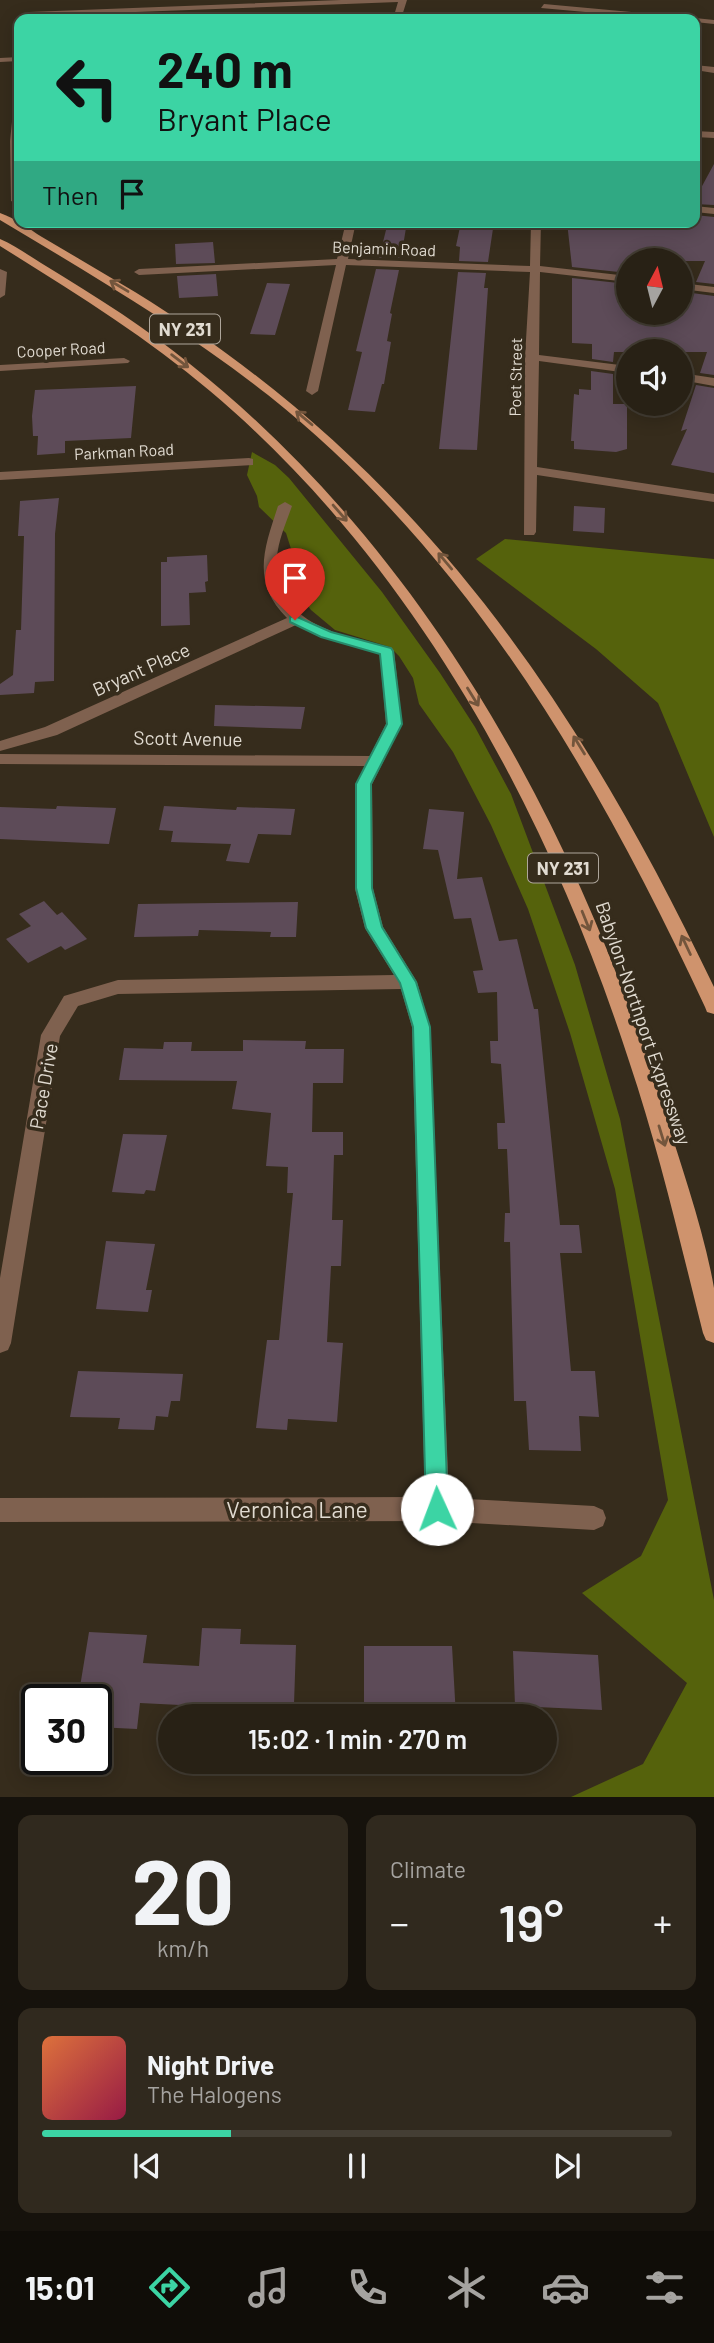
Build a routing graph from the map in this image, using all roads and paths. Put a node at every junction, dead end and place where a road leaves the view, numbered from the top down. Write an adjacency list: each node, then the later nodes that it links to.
1 (402, 0): 3 (street)
2 (543, 3): 4 (street)
3 (94, 14)
4 (641, 14)
5 (22, 228): 35 (main road, NY 231, one-way to 5)
6 (350, 228): 9 (street)
7 (536, 228): 10 (street, Poet Street)
8 (0, 242): 36 (main road, Babylon-Northport Expressway / NY 231, one-way to 36)
9 (342, 262): 10 (street, Benjamin Road); 12 (street, Benjamin Road); 23 (street)
10 (535, 269): 13 (street, Benjamin Road); 17 (street, Poet Street)
11 (2, 272): 16 (street)
12 (139, 272)
13 (616, 278)
14 (693, 287): 15 (street)
15 (714, 290)
16 (0, 295)
17 (531, 357): 20 (street); 25 (street, Poet Street)
18 (124, 361): 19 (street, Cooper Road)
19 (0, 368)
20 (616, 368)
21 (693, 379): 22 (street)
22 (714, 382)
23 (312, 391)
24 (249, 462): 26 (street, Parkman Road)
25 (530, 470): 27 (street); 29 (street, Poet Street)
26 (0, 476)
27 (714, 498)
28 (285, 506): 30 (street)
29 (529, 532)
30 (295, 620): 31 (street, Bryant Place); 33 (street)
31 (0, 746)
32 (0, 759): 33 (street, Scott Avenue)
33 (375, 761): 34 (street)
34 (408, 982): 37 (street, Pace Drive); 38 (street)
35 (714, 1007)
36 (714, 1334)
37 (0, 1343)
38 (437, 1509): 39 (street, Veronica Lane); 40 (street, Veronica Lane)
39 (0, 1510)
40 (594, 1518)

